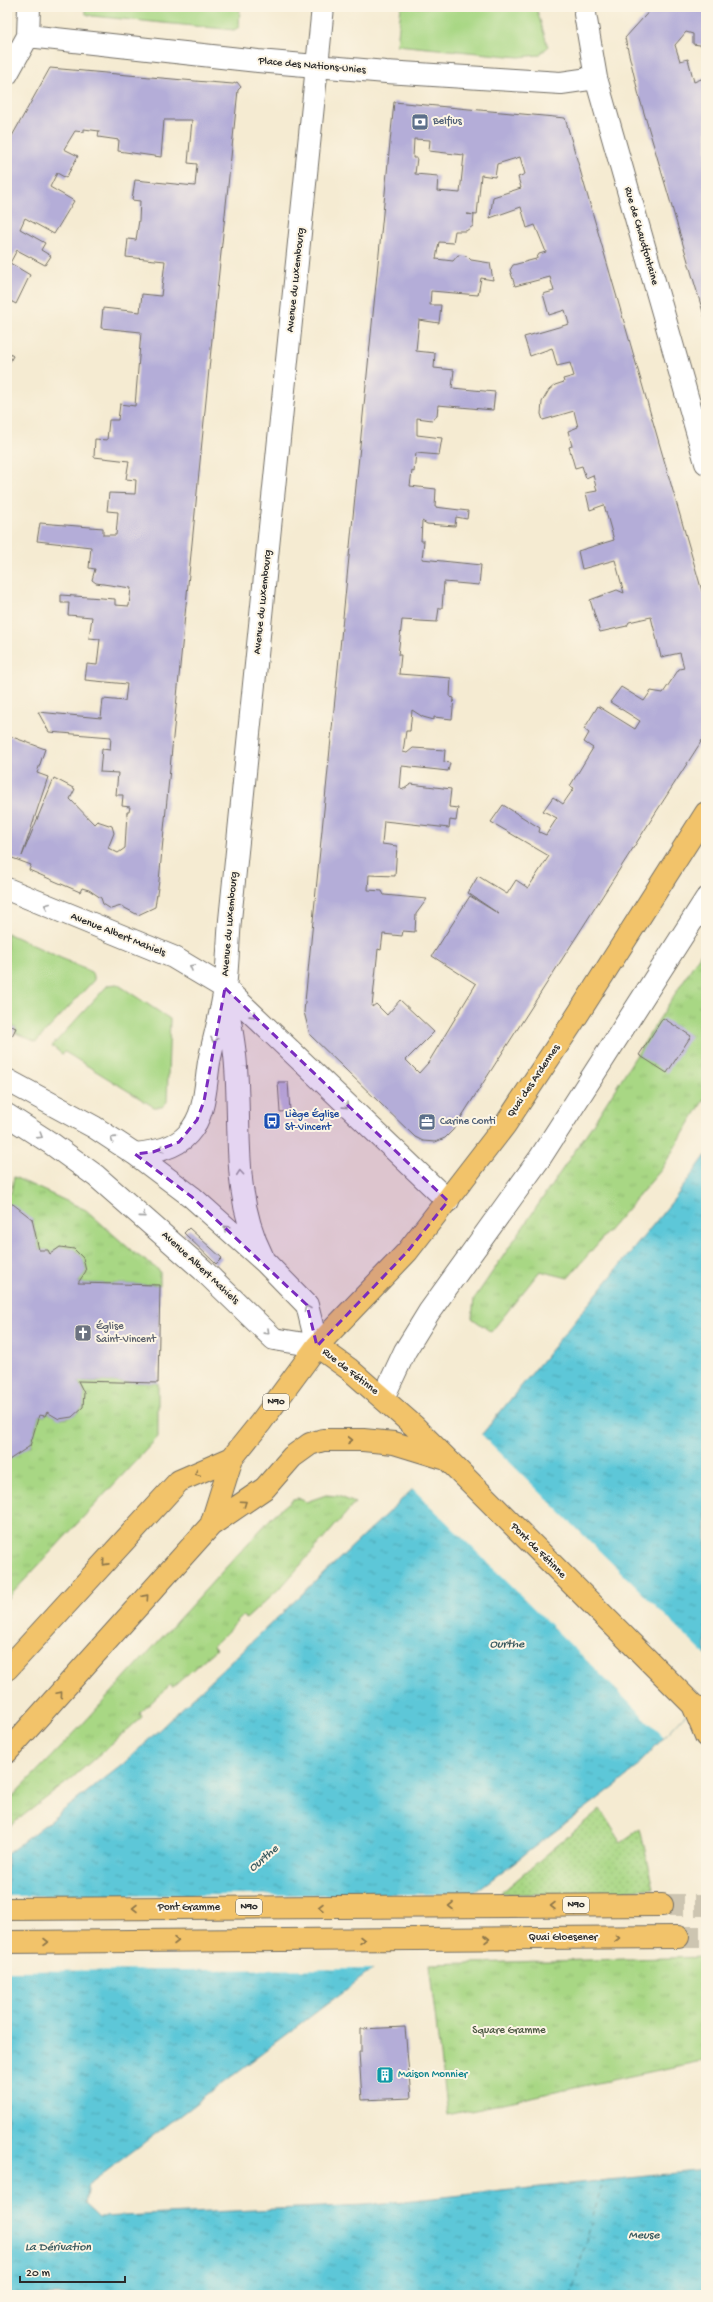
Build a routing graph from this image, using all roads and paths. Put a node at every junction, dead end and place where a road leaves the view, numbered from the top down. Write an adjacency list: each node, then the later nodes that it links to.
1 (29, 7): 4 (street)
2 (323, 7): 5 (street, Avenue du Luxembourg)
3 (586, 7): 7 (street, Rue de Chaudfontaine)
4 (28, 36): 5 (street, Place des Nations-Unies); 6 (street)
5 (317, 67): 7 (street, Place des Nations-Unies); 12 (street, Avenue du Luxembourg)
6 (7, 74)
7 (596, 78): 8 (street, Rue de Chaudfontaine)
8 (706, 463)
9 (706, 813): 16 (main road, Quai des Ardennes)
10 (7, 889): 12 (street, Avenue Albert Mahiels, one-way to 10)
11 (706, 899): 19 (street)
12 (225, 988): 15 (street, Avenue du Luxembourg, one-way to 15); 16 (street, Avenue Albert Mahiels, one-way to 16); 17 (street, one-way to 12)
13 (7, 1080): 15 (street, one-way to 13)
14 (7, 1115): 18 (street, Avenue Albert Mahiels, one-way to 18)
15 (135, 1154): 17 (street, one-way to 15)
16 (448, 1202): 18 (main road, Quai des Ardennes)
17 (266, 1263): 18 (street, one-way to 17)
18 (317, 1346): 19 (main road, Rue de Fétinne); 20 (main road, N90)
19 (383, 1398): 21 (main road, Pont de Fétinne)
20 (232, 1458): 22 (main road, N90); 23 (main road, one-way to 23)
21 (443, 1458): 22 (main road, one-way to 21); 24 (main road, Pont de Fétinne)
22 (211, 1525): 26 (main road, N90, one-way to 22)
23 (7, 1669)
24 (699, 1709): 25 (main road, Pont de Fétinne)
25 (706, 1736)
26 (7, 1752)
27 (662, 1905): 28 (main road, Pont Gramme / N90, one-way to 28)
28 (7, 1909)
29 (678, 1937): 30 (main road, Quai Gloesener, one-way to 29)
30 (7, 1942)

